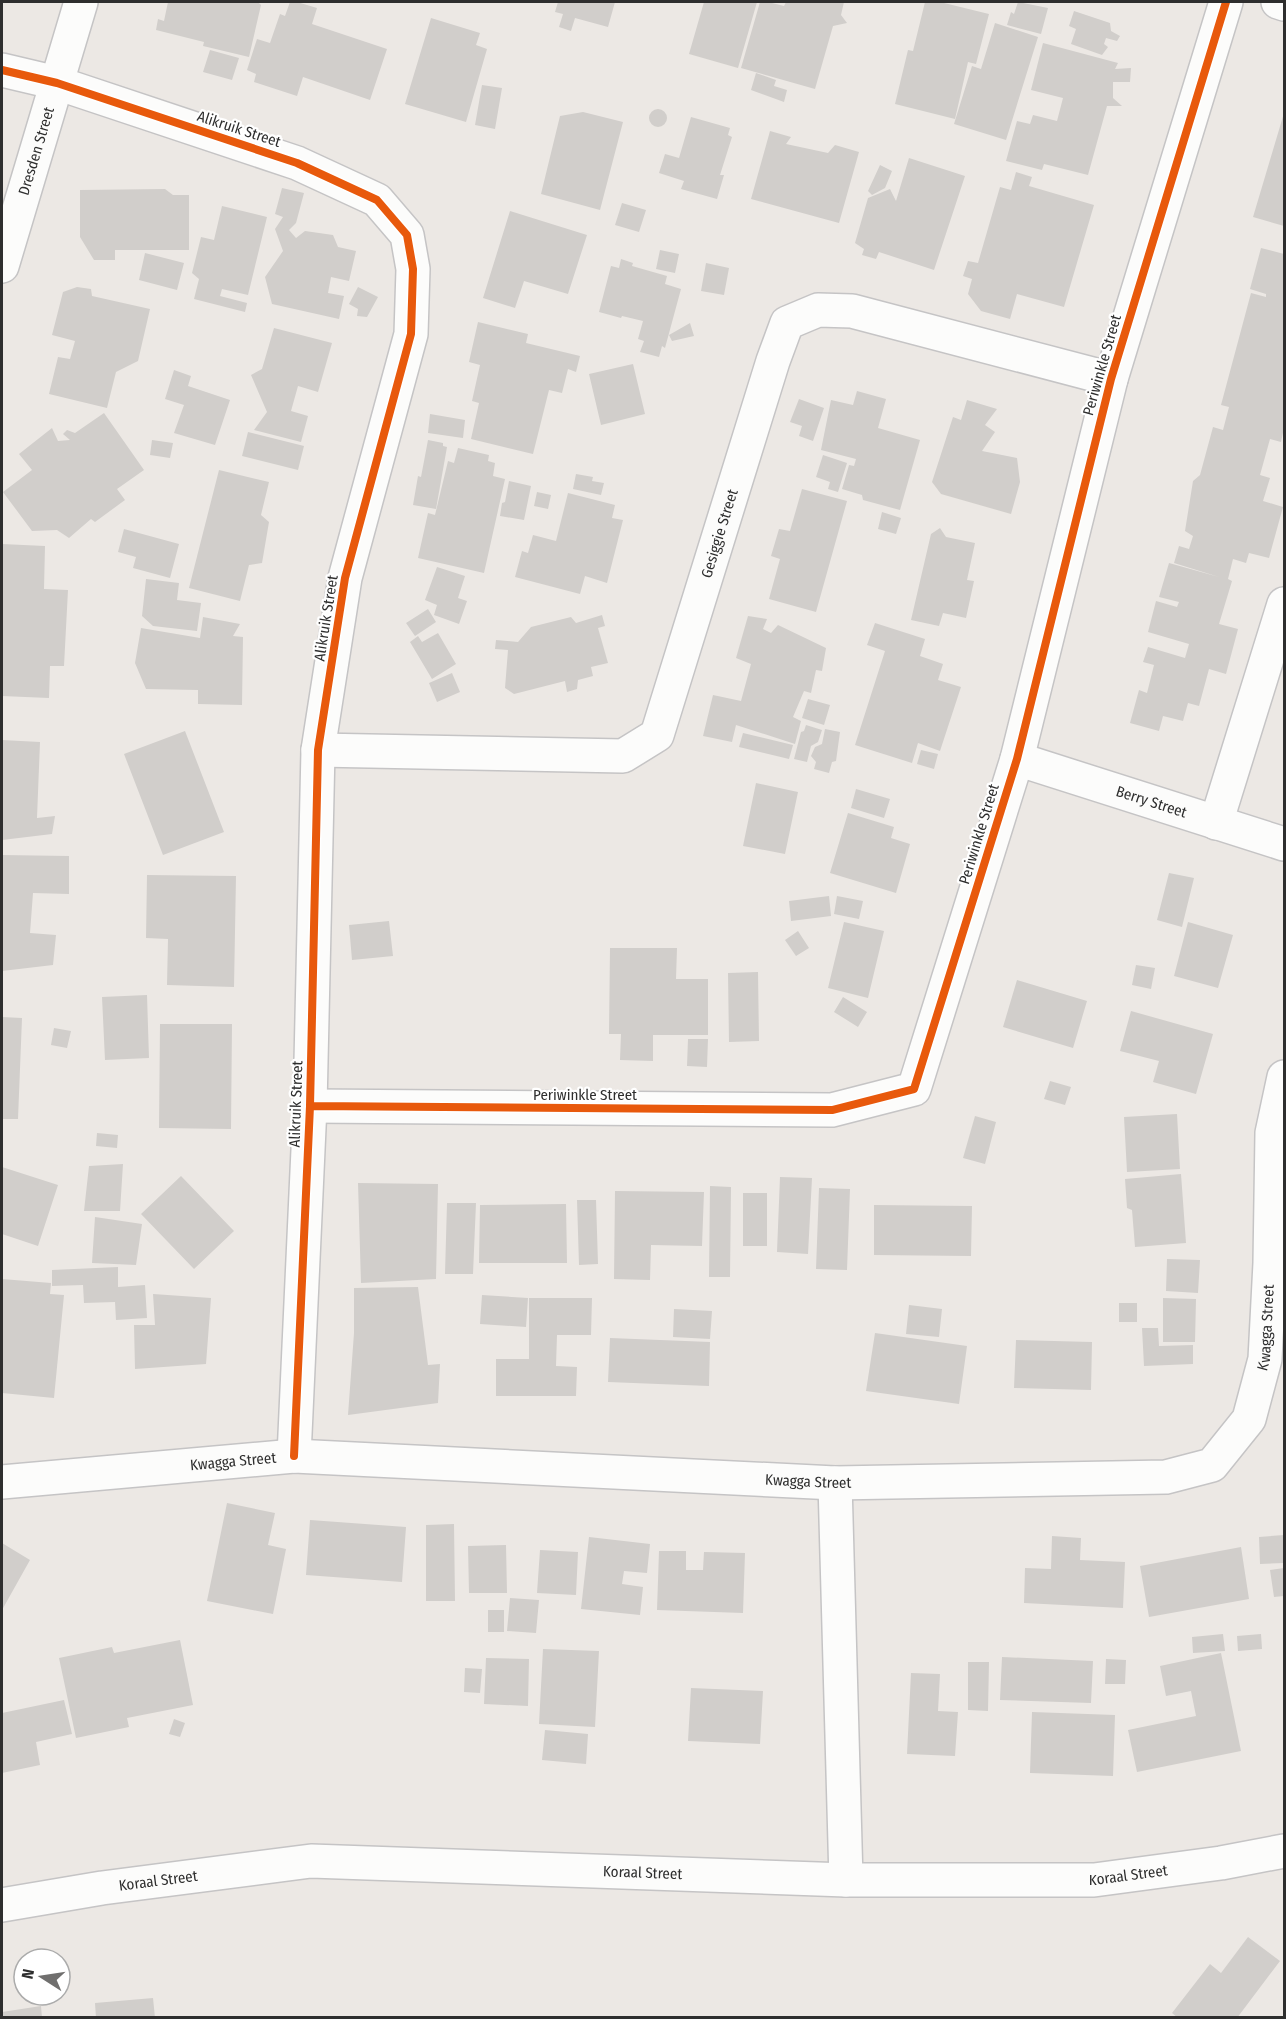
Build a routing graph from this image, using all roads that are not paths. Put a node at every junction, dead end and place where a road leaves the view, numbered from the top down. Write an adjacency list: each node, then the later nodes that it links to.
1 (81, 2): 6 (street, Dresden Street)
2 (1226, 2): 8 (street, Periwinkle Street)
3 (1278, 2): 4 (street)
4 (1284, 4)
5 (2, 70): 6 (street, Alikruik Street)
6 (57, 83): 7 (street, Dresden Street); 11 (street, Alikruik Street)
7 (2, 266)
8 (1110, 379): 11 (street, Gesiggie Street); 12 (street, Periwinkle Street)
9 (1284, 604): 10 (street)
10 (1278, 650): 13 (street)
11 (318, 750): 16 (street, Alikruik Street)
12 (1017, 759): 13 (street, Berry Street); 16 (street, Periwinkle Street)
13 (1216, 823): 14 (street, Berry Street)
14 (1284, 844)
15 (1284, 1077): 19 (street, Kwagga Street)
16 (310, 1106): 17 (street, Alikruik Street)
17 (294, 1456): 18 (street, Kwagga Street); 19 (street, Kwagga Street)
18 (2, 1482)
19 (835, 1483): 21 (street)
20 (1284, 1851): 21 (street, Koraal Street)
21 (846, 1880): 22 (street, Koraal Street)
22 (2, 1905)

